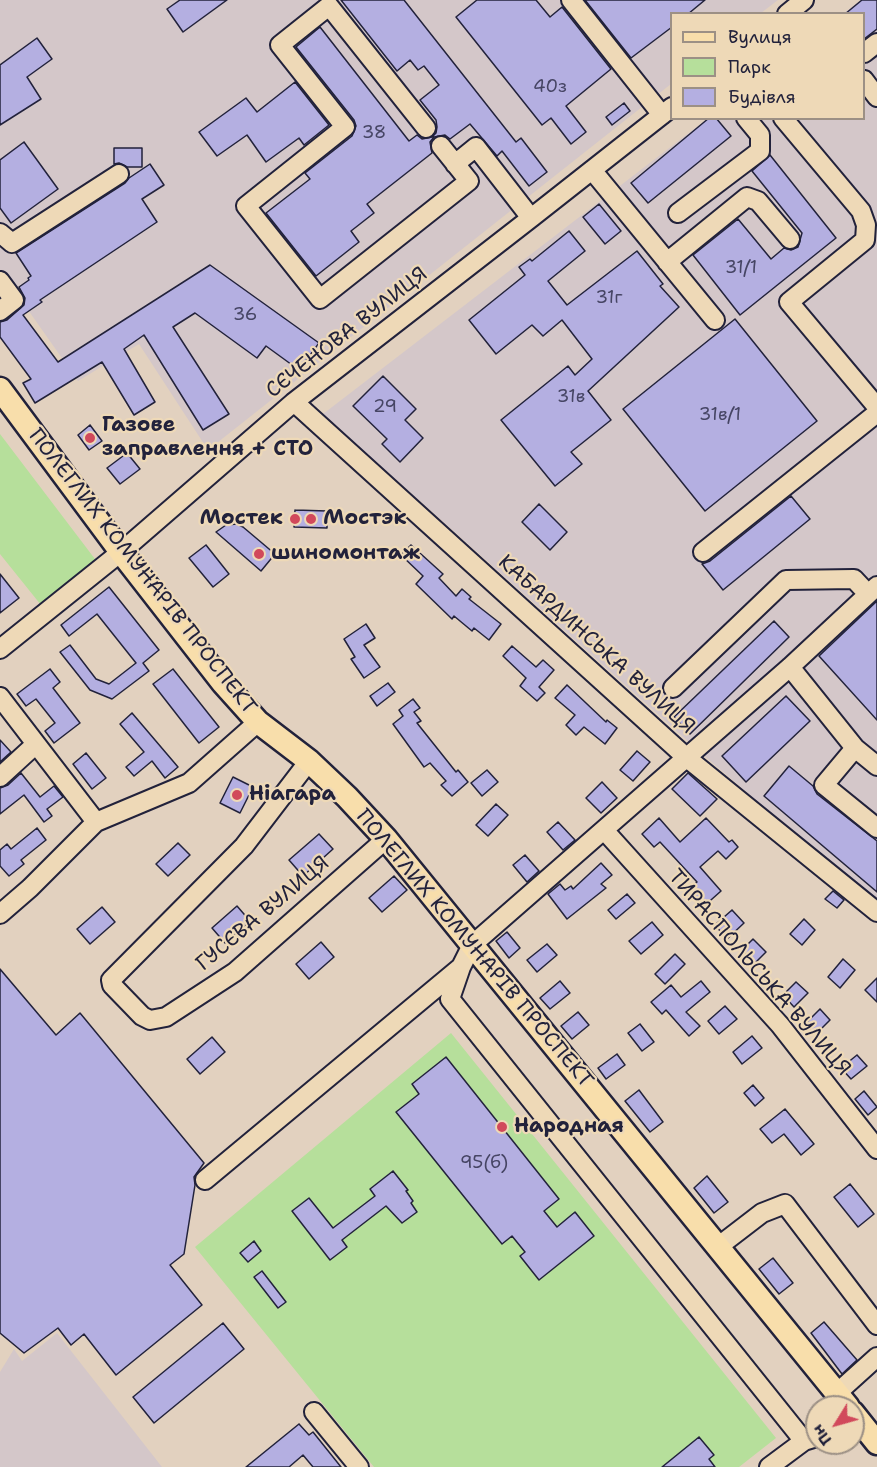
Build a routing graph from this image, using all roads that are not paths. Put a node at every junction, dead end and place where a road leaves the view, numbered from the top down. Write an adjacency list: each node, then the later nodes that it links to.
1 (571, 0): 8 (street)
2 (804, 0): 3 (street)
3 (789, 12)
4 (877, 43): 5 (street)
5 (865, 52)
6 (865, 81): 7 (street)
7 (877, 97)
8 (667, 111): 14 (street, СЄЧЕНОВА ВУЛИЦЯ)
9 (748, 120): 16 (street)
10 (785, 120): 26 (street)
11 (426, 128): 13 (street)
12 (441, 146): 13 (street)
13 (455, 164): 17 (street)
14 (592, 171): 17 (street, СЄЧЕНОВА ВУЛИЦЯ); 20 (street)
15 (119, 174): 18 (street)
16 (678, 213)
17 (531, 218): 25 (street, СЄЧЕНОВА ВУЛИЦЯ)
18 (0, 233)
19 (790, 239): 20 (street)
20 (667, 262): 23 (street)
21 (0, 281): 22 (street)
22 (0, 311)
23 (715, 320)
24 (0, 389): 28 (main road, ПОЛЕГЛИХ КОМУНАРІВ ПРОСПЕКТ)
25 (294, 402): 28 (street, СЄЧЕНОВА ВУЛИЦЯ); 38 (street, КАБАРДИНСЬКА ВУЛИЦЯ)
26 (877, 407)
27 (877, 413): 29 (street)
28 (121, 552): 31 (street, СЄЧЕНОВА ВУЛИЦЯ); 35 (main road, ПОЛЕГЛИХ КОМУНАРІВ ПРОСПЕКТ)
29 (703, 552)
30 (873, 590): 32 (street); 33 (street)
31 (3, 640)
32 (790, 667): 37 (street); 38 (street)
33 (673, 688)
34 (0, 697): 36 (street)
35 (258, 722): 39 (main road, ПОЛЕГЛИХ КОМУНАРІВ ПРОСПЕКТ); 42 (street)
36 (36, 744): 41 (street); 42 (street)
37 (855, 748): 40 (street); 43 (street)
38 (687, 758): 44 (street); 46 (street, КАБАРДИНСЬКА ВУЛИЦЯ)
39 (309, 761): 45 (main road, ПОЛЕГЛИХ КОМУНАРІВ ПРОСПЕКТ); 45 (street, ГУСЄВА ВУЛИЦЯ)
40 (877, 766)
41 (0, 777)
42 (96, 822): 47 (street)
43 (877, 828)
44 (604, 830): 48 (street); 50 (street, ТИРАСПОЛЬСЬКА ВУЛИЦЯ)
45 (386, 839): 48 (main road, ПОЛЕГЛИХ КОМУНАРІВ ПРОСПЕКТ)
46 (877, 912)
47 (0, 914)
48 (472, 945): 49 (street); 52 (main road, ПОЛЕГЛИХ КОМУНАРІВ ПРОСПЕКТ)
49 (461, 967): 51 (street); 59 (street)
50 (877, 1149)
51 (205, 1180)
52 (719, 1246): 53 (street); 55 (main road, ПОЛЕГЛИХ КОМУНАРІВ ПРОСПЕКТ)
53 (877, 1325)
54 (877, 1358): 56 (street)
55 (837, 1395)
56 (860, 1395)
57 (314, 1412): 62 (street)
58 (865, 1429): 61 (main road, ПОЛЕГЛИХ КОМУНАРІВ ПРОСПЕКТ)
59 (805, 1433)
60 (805, 1442): 63 (street)
61 (877, 1443)
62 (359, 1467)
63 (770, 1467)

